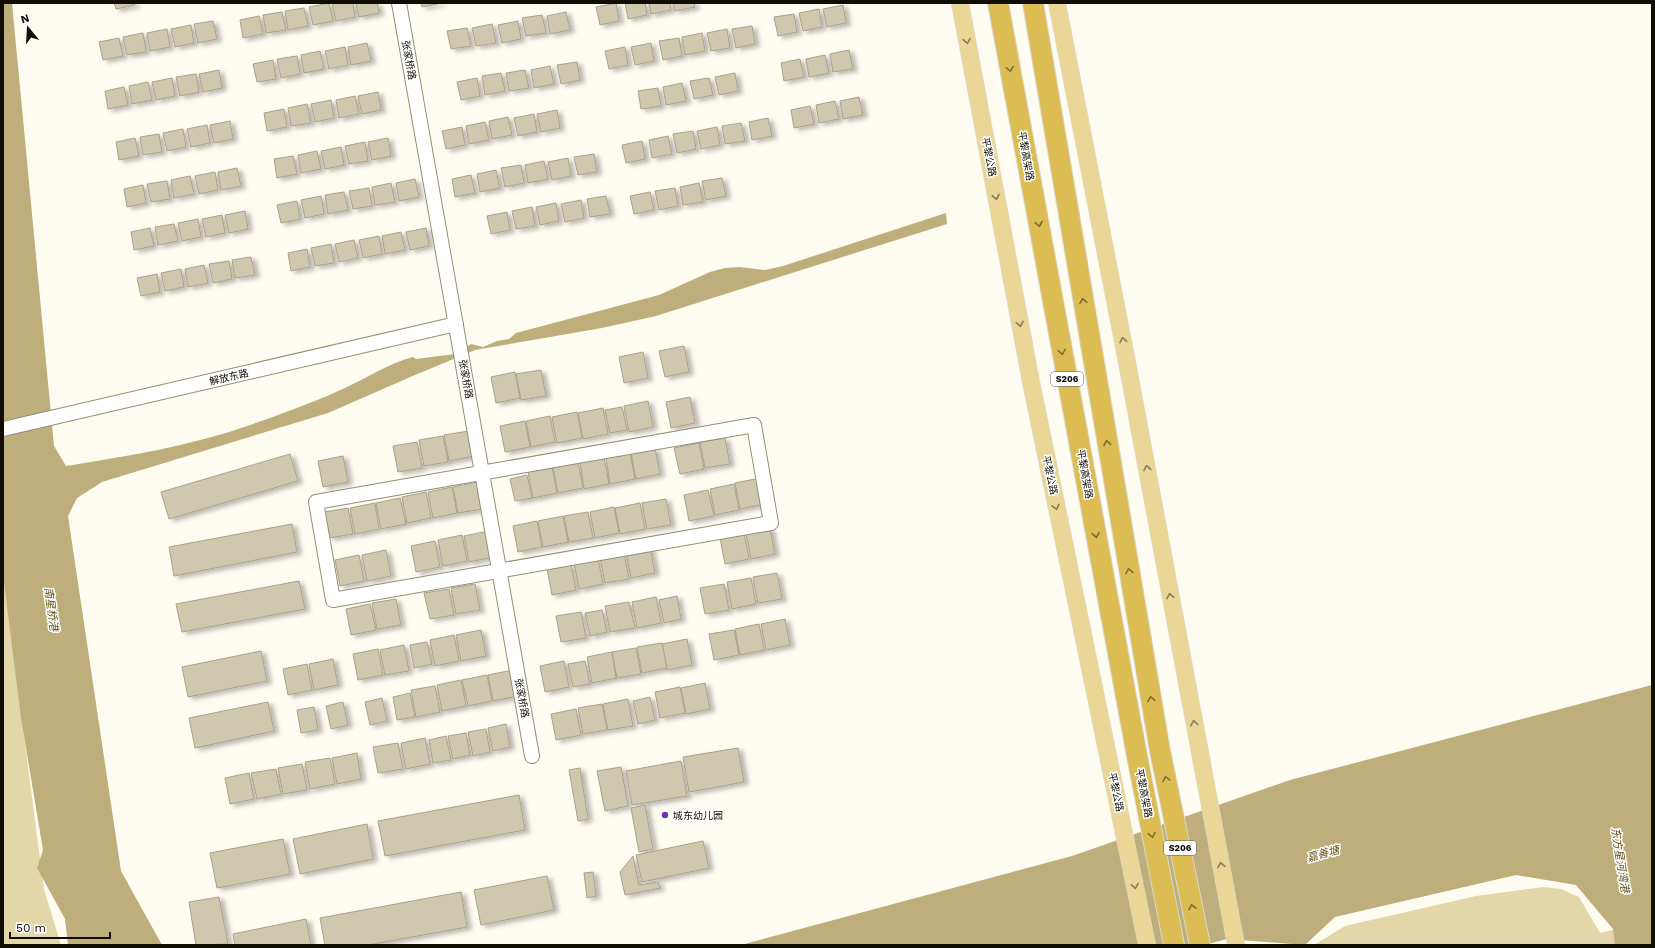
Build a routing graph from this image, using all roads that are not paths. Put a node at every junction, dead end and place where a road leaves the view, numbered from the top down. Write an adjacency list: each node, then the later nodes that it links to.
1 (399, 3): 6 (street, 张家桥路)
2 (960, 3): 11 (main road, 平黎公路, one-way to 11)
3 (998, 3): 12 (highway, 平黎高架路 / S206, one-way to 12)
4 (1033, 3): 13 (highway, S206, one-way to 4)
5 (1057, 3): 14 (main road, one-way to 5)
6 (456, 324): 7 (street, 解放东路); 8 (street, 张家桥路)
7 (3, 430)
8 (482, 473): 9 (street, 张家桥路); 9 (street); 9 (street)
9 (499, 571): 10 (street, 张家桥路)
10 (532, 756)
11 (1147, 945)
12 (1174, 945)
13 (1200, 945)
14 (1236, 945)

